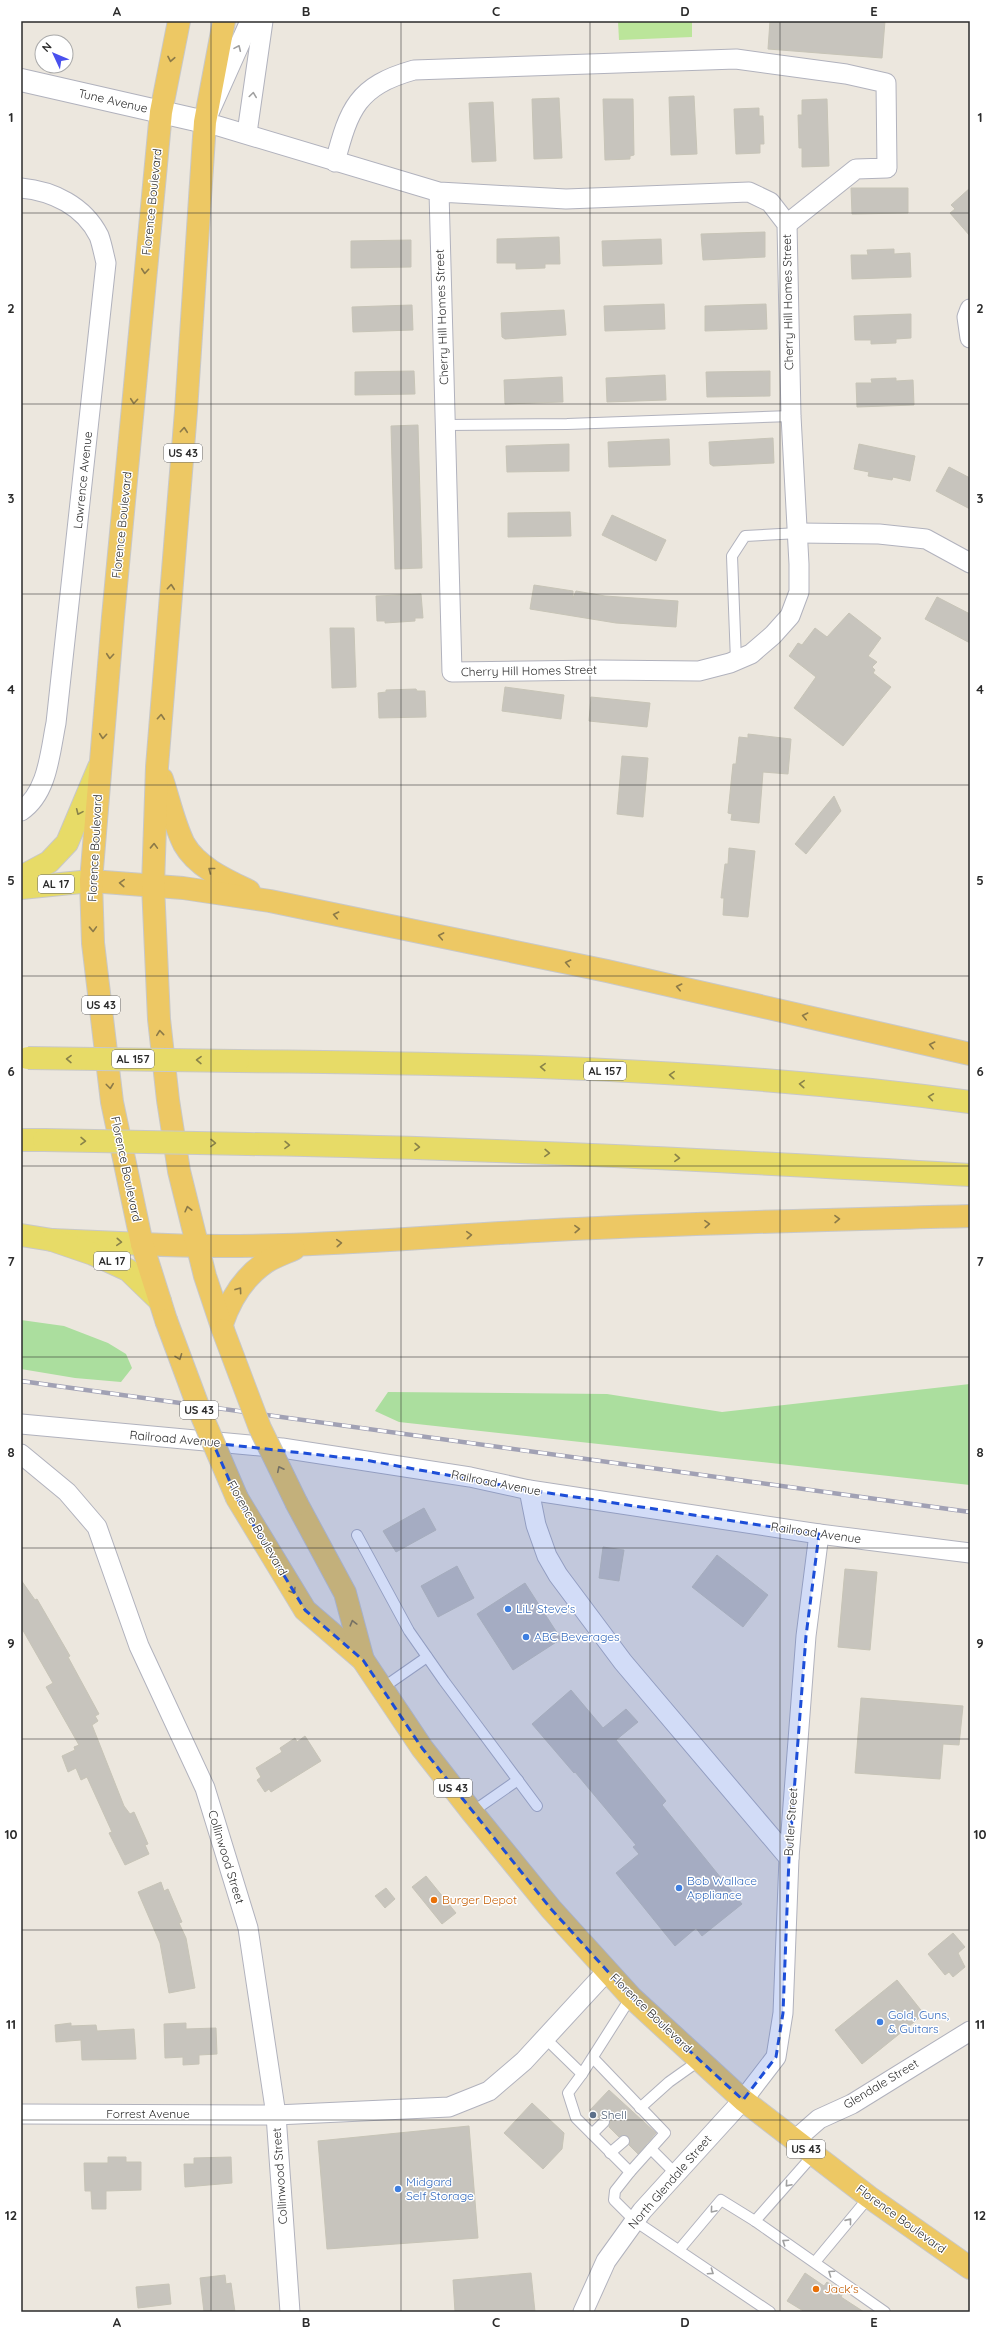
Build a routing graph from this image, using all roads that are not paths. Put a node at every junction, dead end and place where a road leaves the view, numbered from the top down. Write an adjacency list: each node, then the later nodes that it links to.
1 (179, 21): 6 (highway, Florence Boulevard / US 43, one-way to 6)
2 (224, 21): 7 (highway, Florence Boulevard / US 43)
3 (250, 21): 7 (street, one-way to 3)
4 (264, 21): 8 (street, one-way to 4)
5 (21, 80): 6 (street, Tune Avenue)
6 (161, 112): 7 (street, Tune Avenue); 20 (highway, Florence Boulevard / US 43, one-way to 20)
7 (205, 122): 8 (street); 21 (highway, Florence Boulevard / US 43, one-way to 7)
8 (247, 133): 9 (street)
9 (335, 162): 11 (street); 12 (street)
10 (21, 188): 22 (street, Lawrence Avenue)
11 (439, 192): 12 (street, Cherry Hill Homes Street); 16 (street, Cherry Hill Homes Street)
12 (787, 224): 15 (street, Cherry Hill Homes Street)
13 (970, 309): 14 (street)
14 (970, 338)
15 (791, 416): 16 (lane); 17 (street, Cherry Hill Homes Street)
16 (446, 425): 19 (street, Cherry Hill Homes Street)
17 (799, 533): 18 (street); 19 (street, Cherry Hill Homes Street); 19 (lane)
18 (970, 563)
19 (736, 661)
20 (101, 764): 23 (main road, one-way to 23); 24 (highway, Florence Boulevard / US 43)
21 (157, 766): 25 (highway, Florence Boulevard / US 43, one-way to 21); 27 (highway, one-way to 21)
22 (21, 812)
23 (21, 877)
24 (91, 881): 25 (highway, AL 17, one-way to 24); 26 (main road, AL 17); 36 (highway, Florence Boulevard / US 43, one-way to 36)
25 (153, 886): 27 (highway); 38 (highway, Florence Boulevard / US 43, one-way to 25)
26 (21, 888)
27 (270, 901): 28 (highway, one-way to 27)
28 (970, 1054)
29 (24, 1058): 30 (main road, AL 157, one-way to 29, bridge)
30 (970, 1102)
31 (21, 1140): 32 (main road, one-way to 32, bridge)
32 (970, 1174)
33 (970, 1216): 37 (highway, one-way to 33)
34 (21, 1235): 35 (main road, AL 17)
35 (52, 1240): 36 (main road, one-way to 36); 39 (main road, AL 17)
36 (142, 1244): 38 (highway); 39 (highway, Florence Boulevard / US 43)
37 (300, 1246): 38 (highway); 40 (highway, one-way to 37)
38 (197, 1247): 40 (highway, Florence Boulevard / US 43)
39 (163, 1311): 48 (highway, Florence Boulevard / US 43, one-way to 48, bridge)
40 (223, 1327): 48 (highway, Florence Boulevard / US 43, one-way to 40, bridge)
41 (21, 1424): 43 (street, Railroad Avenue)
42 (21, 1454): 64 (street, Collinwood Street)
43 (529, 1490): 44 (street, Railroad Avenue); 53 (street)
44 (819, 1534): 46 (street, Railroad Avenue); 53 (street, Butler Street)
45 (357, 1535): 47 (lane)
46 (970, 1552)
47 (427, 1658): 49 (lane); 50 (lane)
48 (363, 1660): 49 (highway, Florence Boulevard / US 43)
49 (381, 1689): 52 (highway, Florence Boulevard / US 43)
50 (518, 1780): 51 (lane); 52 (lane)
51 (537, 1806)
52 (472, 1812): 54 (highway, Florence Boulevard / US 43)
53 (788, 1858): 61 (street, Butler Street)
54 (607, 1971): 55 (highway, Florence Boulevard / US 43); 57 (street, Forrest Avenue)
55 (631, 1997): 58 (lane); 59 (highway, Florence Boulevard / US 43)
56 (970, 2032): 67 (street, Glendale Street)
57 (545, 2038): 60 (lane); 64 (street, Forrest Avenue)
58 (593, 2058): 60 (lane); 62 (lane)
59 (700, 2060): 61 (highway, Florence Boulevard / US 43); 62 (lane)
60 (582, 2074): 66 (lane)
61 (744, 2100): 67 (highway, Florence Boulevard / US 43); 73 (street, North Glendale Street)
62 (640, 2108): 69 (lane)
63 (21, 2114): 64 (street, Forrest Avenue)
64 (276, 2115): 80 (street, Collinwood Street)
65 (604, 2122): 66 (lane)
66 (592, 2134): 70 (lane)
67 (795, 2140): 71 (highway, Florence Boulevard / US 43)
68 (624, 2141): 70 (lane)
69 (651, 2149): 72 (lane); 73 (lane)
70 (610, 2153): 72 (lane)
71 (814, 2154): 74 (highway, Florence Boulevard / US 43); 76 (lane, one-way to 76)
72 (630, 2172): 75 (lane)
73 (676, 2174): 75 (street, North Glendale Street)
74 (868, 2197): 78 (lane, one-way to 74); 79 (highway, Florence Boulevard / US 43)
75 (635, 2221): 77 (lane); 81 (street, North Glendale Street)
76 (755, 2221): 77 (lane, one-way to 77); 78 (lane, one-way to 76)
77 (679, 2250): 82 (lane, one-way to 82)
78 (815, 2262): 83 (lane, one-way to 78)
79 (970, 2268)
80 (290, 2312)
81 (583, 2312)
82 (770, 2312)
83 (885, 2312)

